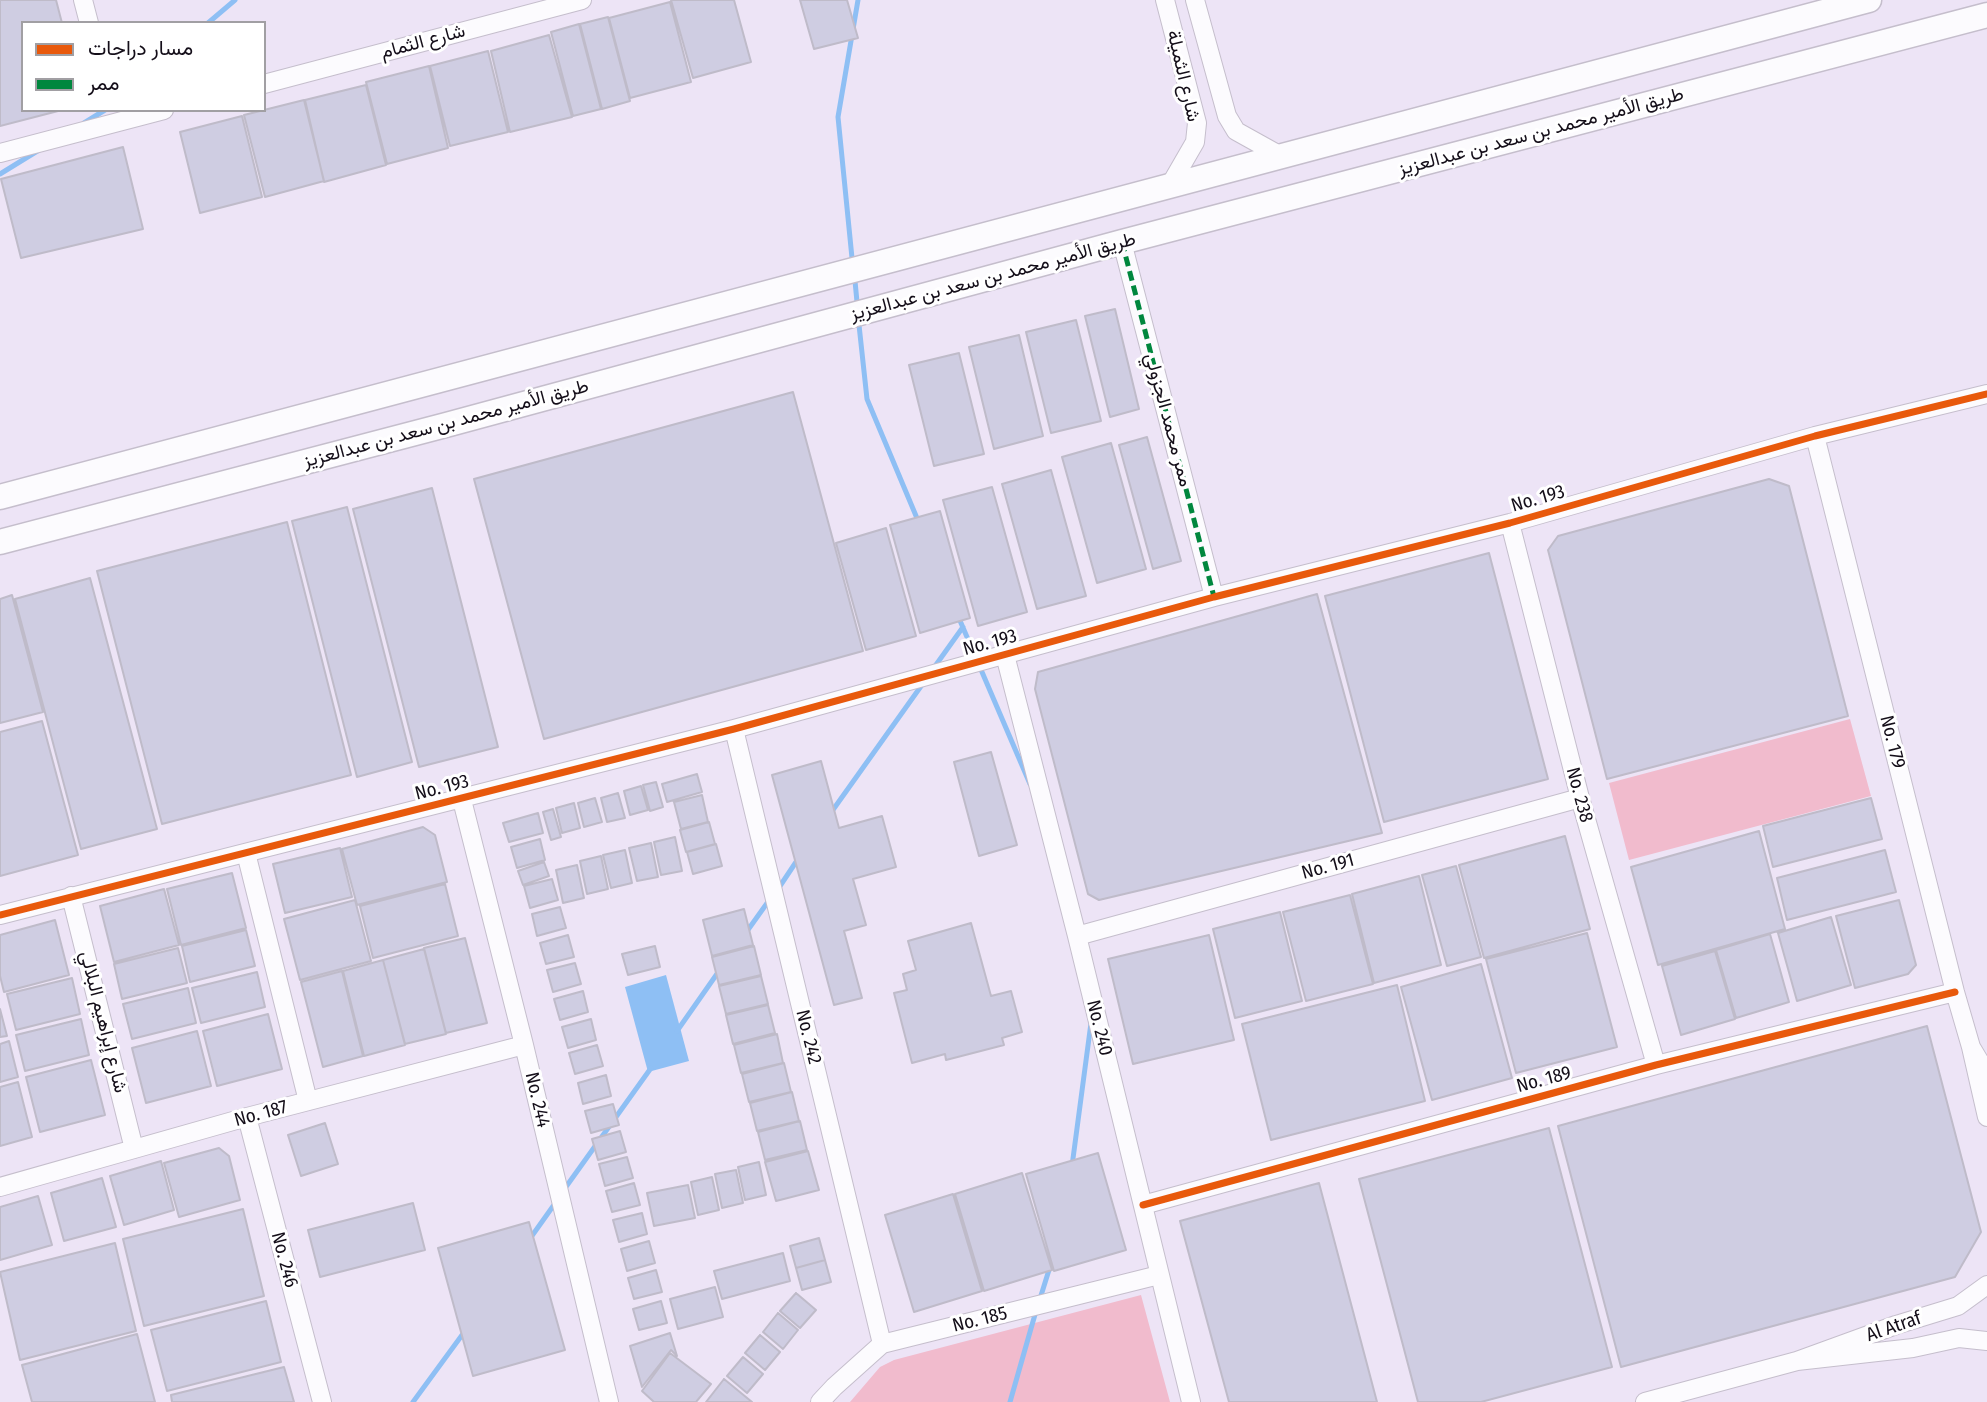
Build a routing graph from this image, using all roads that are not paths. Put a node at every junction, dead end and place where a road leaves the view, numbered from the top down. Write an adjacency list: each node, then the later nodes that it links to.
1 (83, 0): 7 (street)
2 (582, 0): 8 (street, شارع الثمام)
3 (1165, 0): 13 (street, شارع الثميلة)
4 (1195, 0): 12 (street, شارع الثميلة)
5 (1869, 0): 12 (main road)
6 (1987, 15): 14 (main road, طريق الأمير محمد بن سعد بن عبدالعزيز)
7 (88, 21)
8 (266, 83)
9 (149, 112): 10 (street)
10 (113, 117): 11 (street)
11 (0, 153)
12 (1281, 156): 13 (main road)
13 (1169, 187): 17 (main road)
14 (1122, 242): 19 (main road, طريق الأمير محمد بن سعد بن عبدالعزيز); 20 (street, ممر محمد الجزولي)
15 (1986, 393): 16 (street, No. 193)
16 (1815, 436): 18 (street, No. 193); 29 (street, No. 179)
17 (0, 497)
18 (1510, 523): 20 (street, No. 193); 23 (street, No. 238)
19 (0, 541)
20 (1214, 597): 21 (street, No. 193)
21 (1004, 655): 22 (street, No. 193); 28 (street, No. 240)
22 (734, 729): 24 (street, No. 193); 43 (street, No. 242)
23 (1580, 799): 28 (street, No. 191); 32 (street, No. 238)
24 (462, 800): 25 (street, No. 193); 30 (street, No. 244)
25 (246, 853): 26 (street, No. 193); 34 (street)
26 (71, 896): 27 (street, No. 193); 37 (street, شارع إبراهيم البلالي)
27 (0, 915)
28 (1077, 936): 39 (street, No. 240)
29 (1955, 992): 31 (street, No. 179); 32 (street, No. 189)
30 (524, 1045): 34 (street, No. 187); 46 (street, No. 244)
31 (1971, 1047): 33 (street); 36 (street)
32 (1656, 1065): 39 (street, No. 189)
33 (1987, 1074)
34 (308, 1101): 35 (street, No. 187)
35 (247, 1117): 37 (street, No. 187); 45 (street, No. 246)
36 (1987, 1117)
37 (134, 1149): 38 (street, No. 187)
38 (0, 1187)
39 (1143, 1205): 40 (street, No. 240)
40 (1159, 1275): 43 (street, No. 185); 48 (street, No. 240)
41 (1987, 1285): 44 (street, Al Atraf)
42 (1987, 1341): 44 (street, Al Atraf)
43 (882, 1344): 47 (street, No. 185)
44 (1797, 1362): 49 (street, Al Atraf)
45 (322, 1402)
46 (609, 1402)
47 (820, 1402)
48 (1191, 1402)
49 (1645, 1402)

